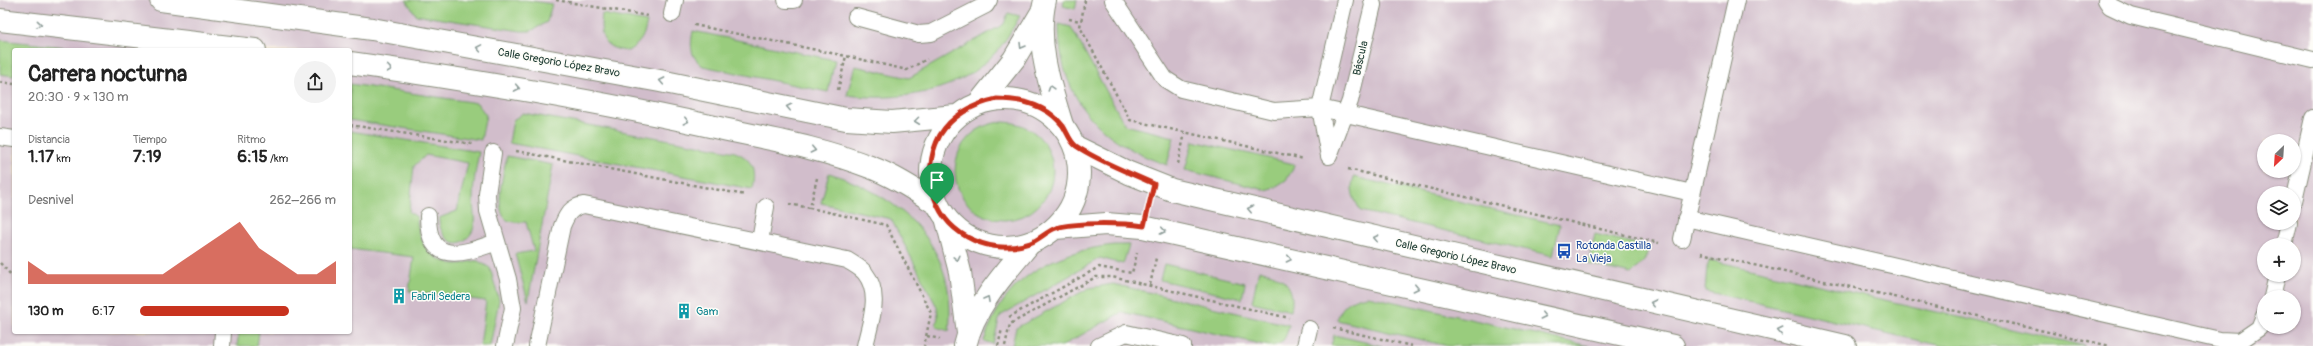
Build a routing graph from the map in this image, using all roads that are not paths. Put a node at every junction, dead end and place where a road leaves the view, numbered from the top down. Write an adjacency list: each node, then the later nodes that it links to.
1 (161, 0): 19 (main road, Calle Gregorio López Bravo, one-way to 1)
2 (786, 0): 3 (lane)
3 (794, 0)
4 (989, 0): 11 (lane)
5 (1113, 0): 17 (lane)
6 (1345, 0): 17 (lane)
7 (1736, 0): 27 (lane)
8 (2106, 0): 14 (lane)
9 (1043, 6): 16 (main road, one-way to 16); 21 (main road, one-way to 9)
10 (1371, 8): 18 (lane, Báscula)
11 (856, 17)
12 (0, 20): 13 (main road, one-way to 13)
13 (238, 48)
14 (2313, 60)
15 (352, 63): 29 (main road, one-way to 29)
16 (979, 103): 19 (main road); 21 (main road)
17 (1320, 108): 18 (lane); 18 (lane, Báscula)
18 (1348, 108): 27 (lane)
19 (956, 116): 29 (main road)
20 (2313, 118): 26 (lane)
21 (1062, 125): 24 (main road)
22 (0, 137): 23 (lane)
23 (12, 139)
24 (1074, 146): 32 (main road); 49 (main road, Calle Gregorio López Bravo, one-way to 24)
25 (500, 152): 35 (lane)
26 (2297, 186)
27 (1692, 193): 31 (lane)
28 (766, 207): 34 (lane)
29 (942, 212): 36 (main road); 40 (main road, one-way to 40)
30 (428, 216): 35 (lane)
31 (1686, 218): 33 (lane); 38 (lane)
32 (1055, 228): 36 (main road); 48 (main road, one-way to 48)
33 (1682, 239)
34 (760, 241): 43 (lane); 44 (lane)
35 (497, 242): 42 (lane)
36 (1030, 243): 40 (main road, one-way to 36)
37 (1309, 329): 47 (lane)
38 (2257, 329)
39 (223, 334): 41 (lane)
40 (967, 340)
41 (222, 346)
42 (505, 346)
43 (537, 346)
44 (865, 346)
45 (1099, 346): 46 (lane)
46 (1183, 346)
47 (1305, 346)
48 (1673, 346)
49 (1845, 346)

